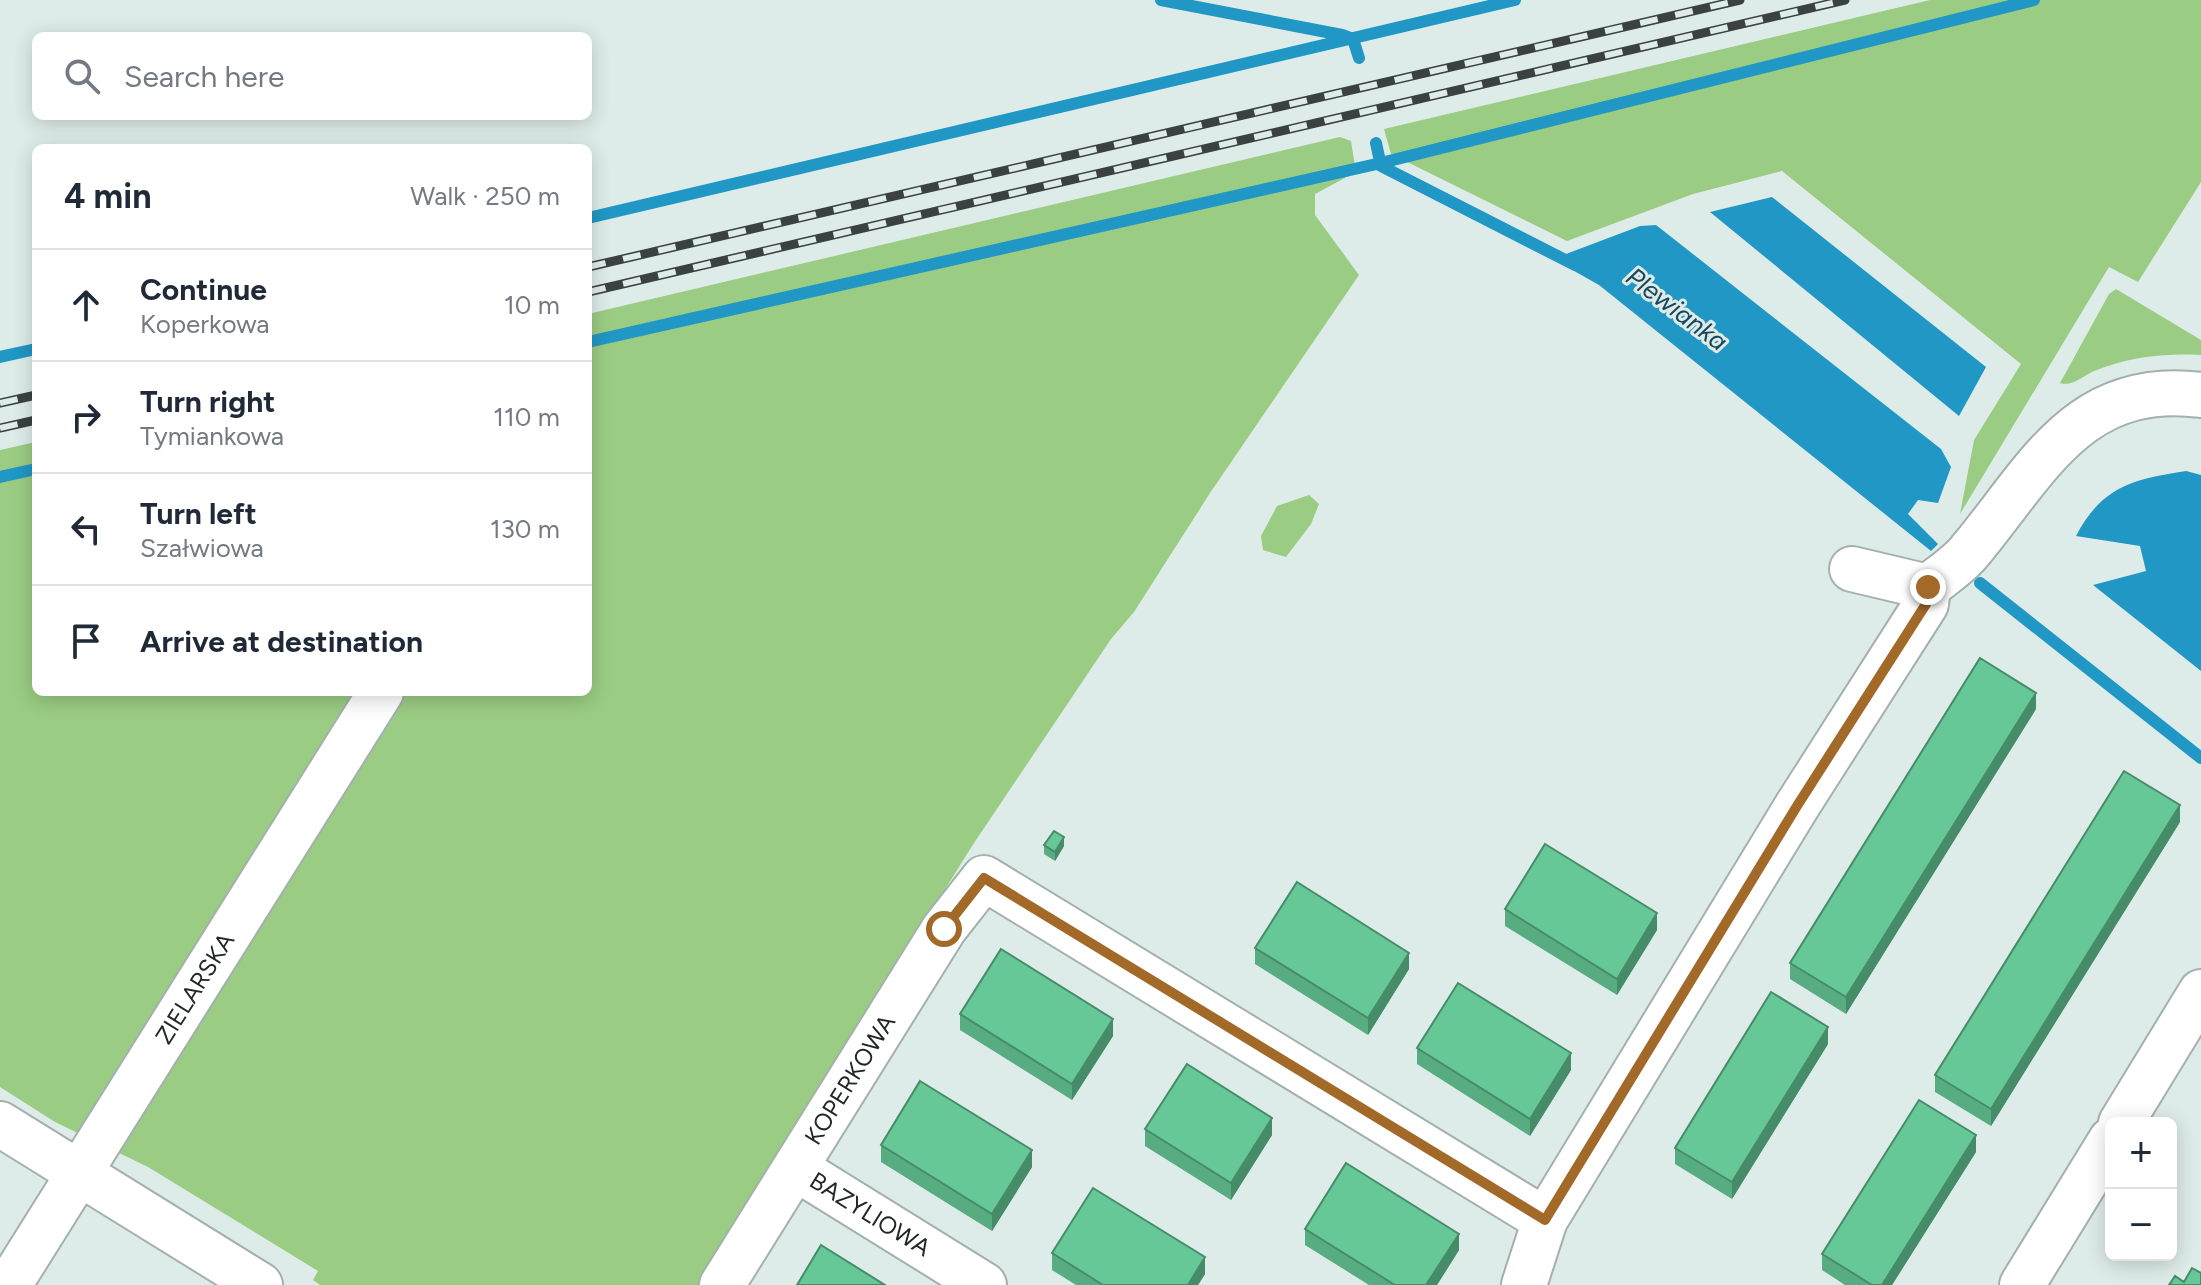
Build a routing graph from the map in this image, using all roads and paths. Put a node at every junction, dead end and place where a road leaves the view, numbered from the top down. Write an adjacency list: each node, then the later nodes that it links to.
1 (2201, 395): 3 (street)
2 (1852, 569): 3 (street)
3 (1928, 587): 11 (street)
4 (378, 696): 10 (street, ZIELARSKA)
5 (2201, 992): 6 (street)
6 (2125, 1117)
7 (5, 1137): 10 (street)
8 (2105, 1150): 17 (street)
9 (797, 1169): 11 (street, KOPERKOWA); 14 (street, KOPERKOWA); 15 (street, BAZYLIOWA)
10 (78, 1174): 12 (street, ZIELARSKA); 13 (street)
11 (1545, 1220): 16 (street)
12 (9, 1285)
13 (260, 1285)
14 (722, 1285)
15 (984, 1285)
16 (1524, 1285)
17 (2022, 1285)

